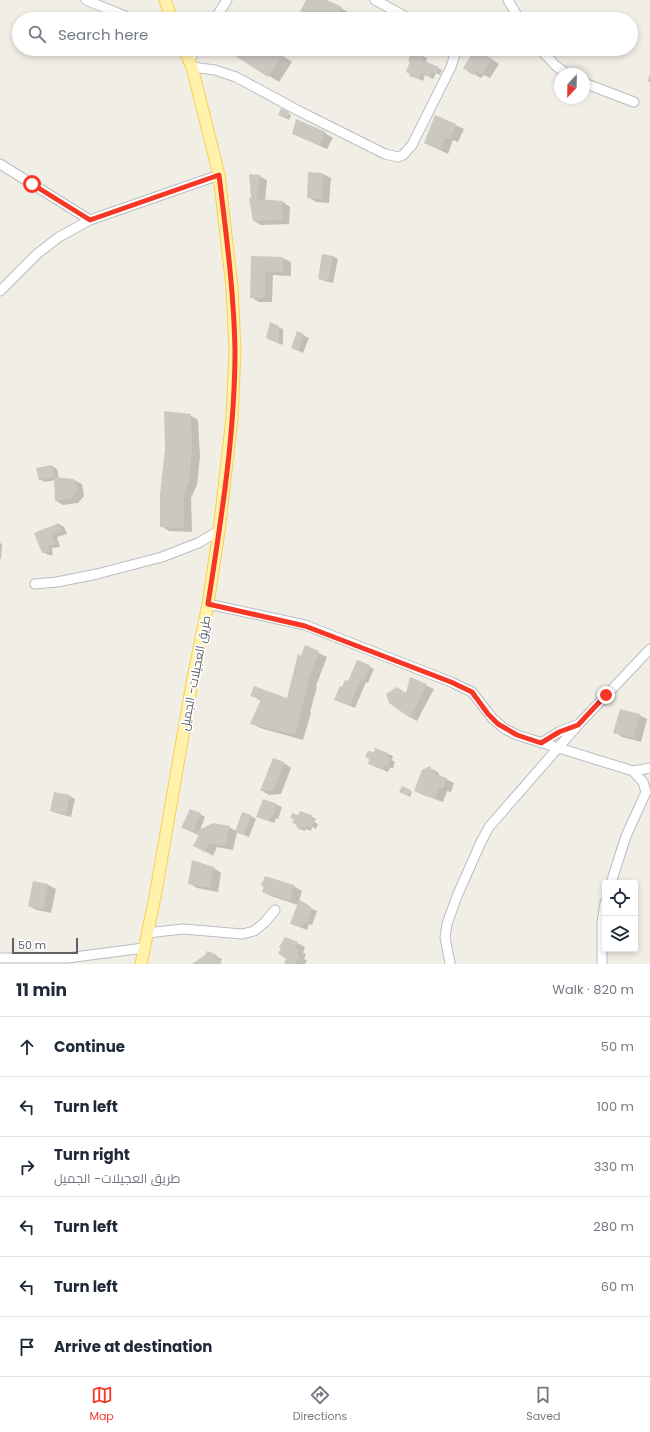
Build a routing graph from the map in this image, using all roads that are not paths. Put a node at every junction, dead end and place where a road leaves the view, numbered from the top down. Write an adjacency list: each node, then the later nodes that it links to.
1 (86, 0): 6 (street)
2 (165, 0): 7 (main road)
3 (227, 0): 8 (street)
4 (375, 0): 9 (street)
5 (508, 0): 10 (street)
6 (115, 12)
7 (169, 12)
8 (219, 12)
9 (397, 12)
10 (515, 12)
11 (187, 56): 15 (main road, طريق العجيلات- الجميل)
12 (193, 56): 15 (street)
13 (454, 56): 15 (street)
14 (547, 56): 16 (street)
15 (190, 63): 20 (main road, طريق العجيلات- الجميل)
16 (559, 68)
17 (590, 84): 18 (street)
18 (634, 102)
19 (0, 164): 21 (street)
20 (219, 175): 21 (street); 23 (main road, طريق العجيلات- الجميل)
21 (90, 220): 22 (street)
22 (0, 291)
23 (219, 531): 24 (street); 25 (main road, طريق العجيلات- الجميل)
24 (35, 584)
25 (208, 604): 28 (street); 36 (main road, طريق العجيلات- الجميل)
26 (650, 649): 27 (street)
27 (578, 725): 28 (street); 29 (street)
28 (541, 743): 29 (street)
29 (558, 748): 31 (street); 40 (street)
30 (650, 768): 31 (street)
31 (633, 771): 32 (street)
32 (648, 787): 33 (street)
33 (612, 880)
34 (274, 910): 36 (street)
35 (603, 916): 42 (street)
36 (146, 933): 37 (main road, طريق العجيلات- الجميل)
37 (144, 948): 39 (street); 41 (main road, طريق العجيلات- الجميل)
38 (0, 958): 39 (street)
39 (19, 961)
40 (450, 963)
41 (141, 964)
42 (602, 964)

